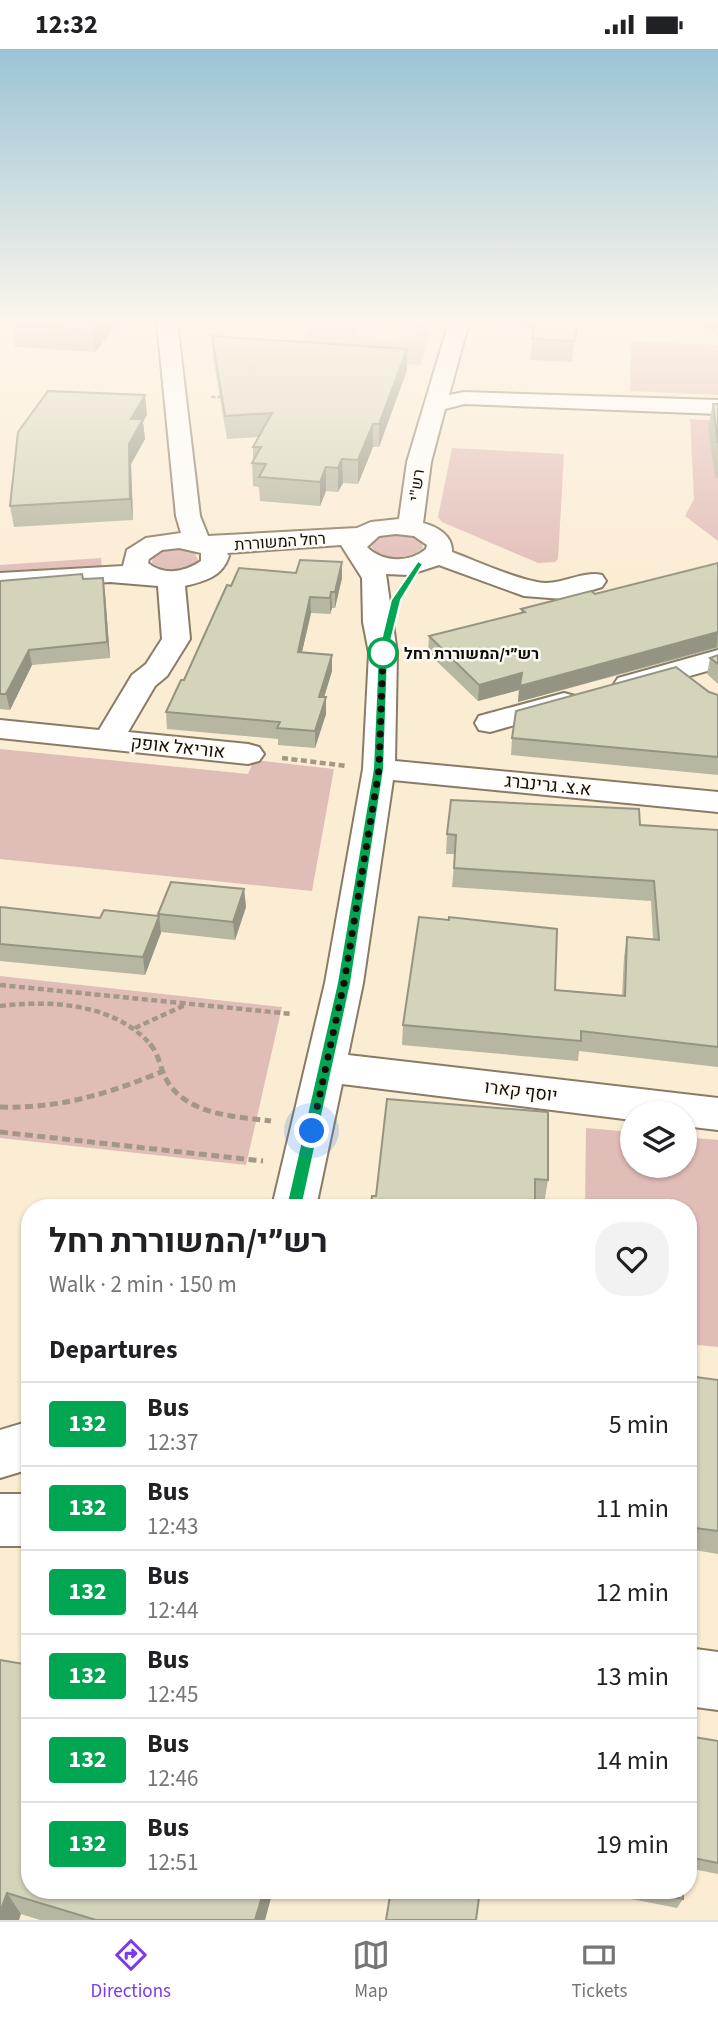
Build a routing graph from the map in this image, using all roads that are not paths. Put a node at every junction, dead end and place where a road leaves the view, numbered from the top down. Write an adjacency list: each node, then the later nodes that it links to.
1 (178, 409): 3 (street)
2 (433, 409): 4 (street, רש"י)
3 (184, 462): 5 (street); 9 (street)
4 (410, 527): 6 (street); 7 (street)
5 (200, 543): 6 (street, רחל המשוררת); 9 (street, רחל המשוררת); 10 (street)
6 (361, 551): 7 (street); 10 (street, רחל המשוררת); 13 (street)
7 (427, 560): 12 (street); 13 (street)
8 (0, 561): 9 (street)
9 (154, 562): 10 (street, רחל המשוררת); 11 (street); 19 (street, אוריאל אופק)
10 (206, 571)
11 (0, 581)
12 (593, 581)
13 (383, 653): 21 (street)
14 (718, 659): 15 (street)
15 (679, 670): 16 (street); 17 (street)
16 (708, 693)
17 (490, 723)
18 (0, 729): 19 (street, אוריאל אופק)
19 (108, 740): 20 (street, אוריאל אופק)
20 (248, 754)
21 (379, 769): 22 (street, א.צ. גרינברג); 23 (street)
22 (718, 802)
23 (325, 1067): 24 (street, יוסף קארו); 25 (street)
24 (718, 1114)
25 (296, 1199)
26 (21, 1448): 27 (street)
27 (0, 1454)
28 (0, 1520): 29 (street)
29 (21, 1520)
30 (697, 1678): 31 (street)
31 (718, 1681)

